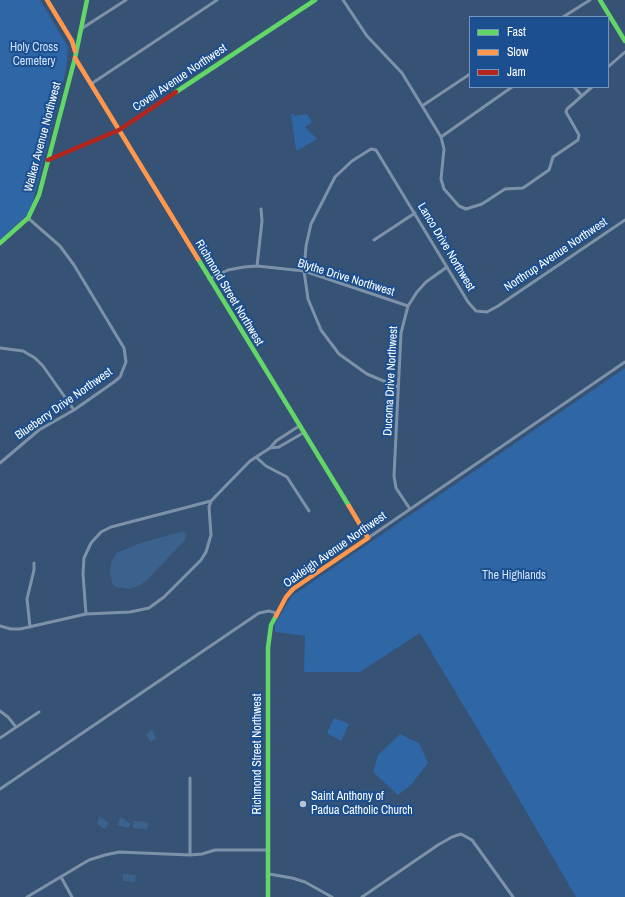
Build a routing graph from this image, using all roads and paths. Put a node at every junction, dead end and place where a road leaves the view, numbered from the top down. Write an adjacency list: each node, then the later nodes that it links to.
1 (47, 0): 15 (street, Richmond Street Northwest)
2 (87, 0): 10 (street, Walker Avenue Northwest)
3 (126, 0): 10 (street)
4 (217, 0): 18 (street)
5 (315, 0): 24 (street, Covell Avenue Northwest)
6 (343, 0): 23 (street)
7 (590, 0): 9 (street)
8 (600, 0): 12 (street)
9 (565, 16)
10 (81, 29): 15 (street, Walker Avenue Northwest)
11 (625, 30): 12 (street)
12 (620, 32): 13 (street)
13 (625, 41)
14 (625, 52): 16 (street)
15 (75, 55): 18 (street, Richmond Street Northwest); 26 (street, Walker Avenue Northwest)
16 (609, 66)
17 (469, 75): 23 (street)
18 (91, 84): 24 (street, Richmond Street Northwest)
19 (511, 88): 25 (street)
20 (575, 88): 22 (street)
21 (591, 88): 22 (street)
22 (582, 96): 25 (street)
23 (422, 106): 25 (street)
24 (119, 130): 26 (street, Covell Avenue Northwest); 36 (street, Richmond Street Northwest)
25 (441, 137)
26 (48, 160): 29 (street, Walker Avenue Northwest)
27 (261, 209): 33 (street)
28 (415, 213): 31 (street); 34 (street, Lanco Drive Northwest); 35 (street, Lanco Drive Northwest)
29 (28, 218): 32 (street, Walker Avenue Northwest); 42 (street, Blueberry Drive Northwest)
30 (625, 220): 38 (street, Northrup Avenue Northwest)
31 (374, 240)
32 (0, 243)
33 (257, 266): 35 (street, Blythe Drive Northwest); 36 (street, Blythe Drive Northwest)
34 (447, 266): 37 (street, Ducoma Drive Northwest); 38 (street, Lanco Drive Northwest)
35 (304, 271): 37 (street, Blythe Drive Northwest); 41 (street, Lanco Drive Northwest)
36 (209, 279): 43 (street, Richmond Street Northwest)
37 (408, 306): 41 (street, Ducoma Drive Northwest)
38 (498, 306)
39 (0, 348): 42 (street)
40 (625, 362): 49 (street, Oakleigh Avenue Northwest)
41 (398, 387): 49 (street, Ducoma Drive Northwest)
42 (74, 410): 47 (street, Blueberry Drive Northwest)
43 (299, 426): 44 (street, Richmond Street Northwest); 45 (street)
44 (303, 433): 45 (street); 51 (street, Richmond Street Northwest)
45 (270, 448): 46 (street)
46 (256, 457): 48 (street); 50 (street)
47 (0, 463)
48 (211, 501): 54 (street); 54 (street)
49 (410, 509): 51 (street, Oakleigh Avenue Northwest)
50 (309, 511)
51 (368, 538): 53 (street, Oakleigh Avenue Northwest)
52 (34, 563): 56 (street)
53 (276, 613): 62 (street); 63 (street, Richmond Street Northwest)
54 (86, 614): 56 (street)
55 (0, 626): 56 (street)
56 (30, 627)
57 (0, 711): 59 (street)
58 (39, 712): 59 (street)
59 (16, 727): 60 (street)
60 (0, 738)
61 (190, 778): 64 (street)
62 (0, 790)
63 (268, 850): 64 (street); 65 (street, Richmond Street Northwest)
64 (190, 855): 66 (street)
65 (269, 874): 69 (street, Richmond Street Northwest); 70 (street)
66 (61, 877): 67 (street); 68 (street)
67 (27, 897)
68 (72, 897)
69 (268, 897)
70 (332, 897)
71 (362, 897): 72 (street)
72 (513, 897)

